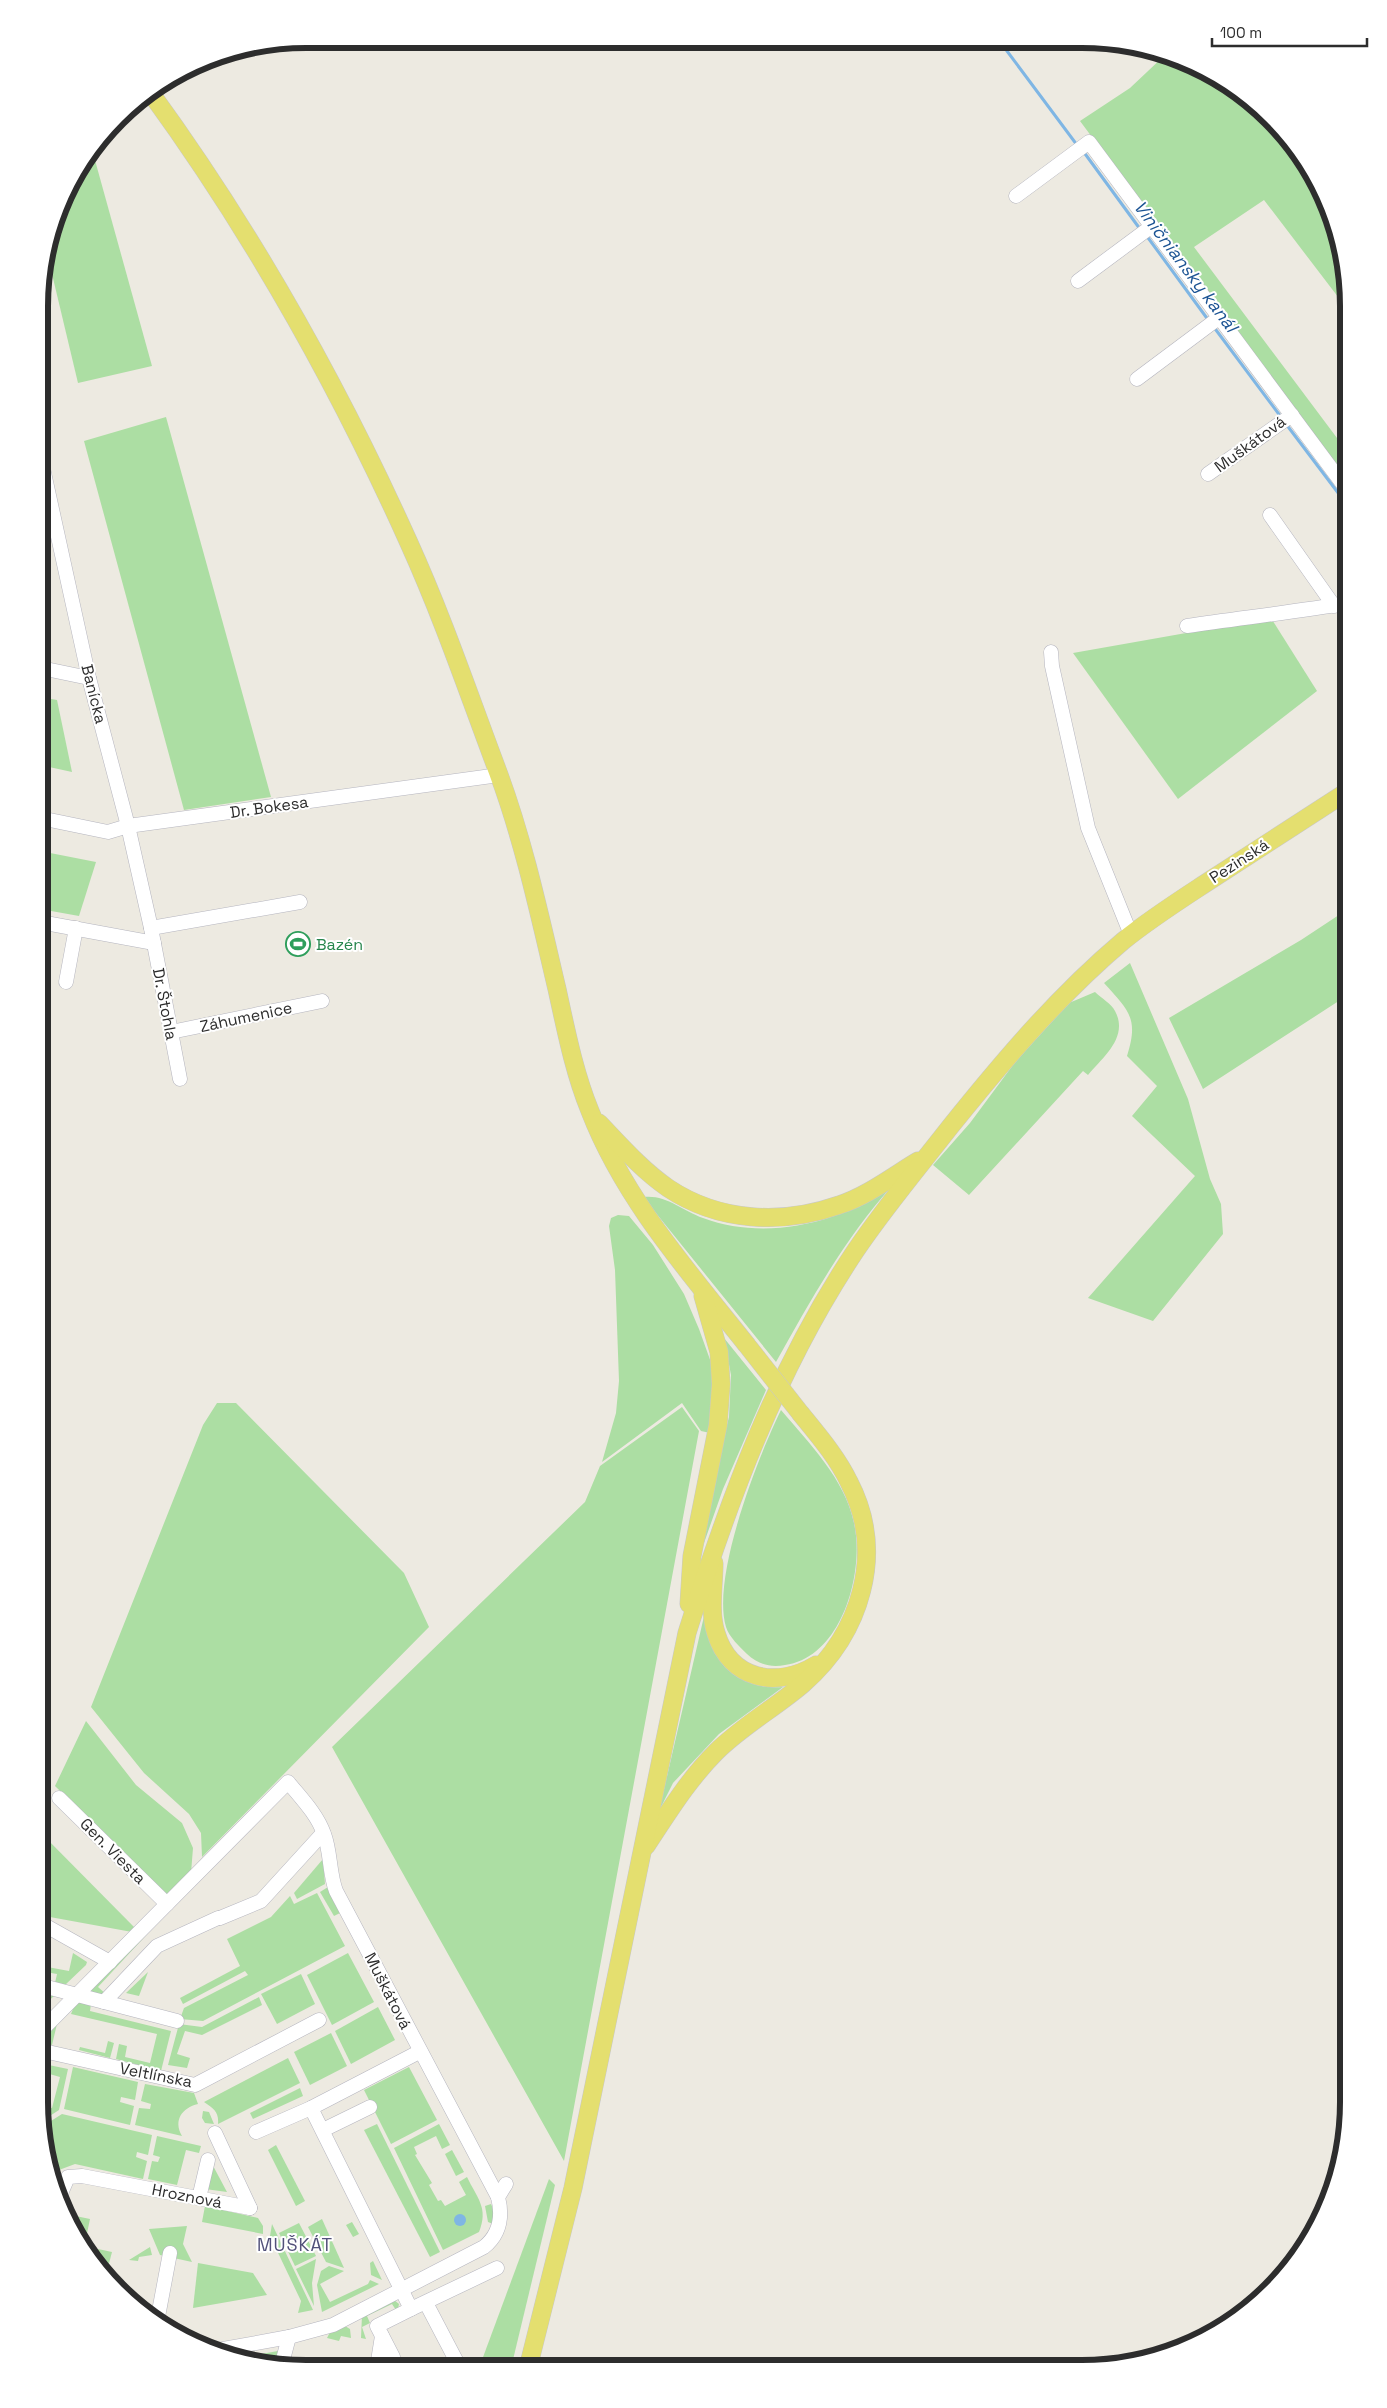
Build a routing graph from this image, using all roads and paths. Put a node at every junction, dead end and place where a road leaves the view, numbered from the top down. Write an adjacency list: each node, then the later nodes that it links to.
1 (154, 97): 18 (main road)
2 (1016, 196): 3 (street, Muškátová)
3 (1152, 226): 4 (street); 5 (street, Muškátová)
4 (1078, 281)
5 (1220, 317): 6 (street); 7 (street, Muškátová)
6 (1137, 379)
7 (1292, 415): 8 (street, Muškátová); 9 (street, Muškátová)
8 (1208, 474)
9 (1340, 480)
10 (48, 491): 17 (street, Banícka)
11 (1270, 514): 13 (street)
12 (1340, 605): 13 (street)
13 (1334, 606): 14 (street)
14 (1187, 626)
15 (1051, 652): 26 (street)
16 (48, 670): 17 (street)
17 (89, 678): 21 (street, Banícka)
18 (499, 775): 21 (street, Dr. Bokesa); 32 (main road)
19 (1340, 796): 26 (main road, Pezinská)
20 (48, 820): 21 (street, Dr. Bokesa)
21 (128, 826): 25 (street, Banícka)
22 (300, 902): 25 (street)
23 (48, 923): 24 (street)
24 (76, 928): 27 (street); 28 (street)
25 (151, 928): 27 (street, Dr. Štohla)
26 (1131, 935): 33 (main road, Pezinská)
27 (154, 943): 30 (street, Dr. Štohla)
28 (66, 982)
29 (322, 1001): 30 (street, Záhumenice)
30 (171, 1032): 31 (street, Dr. Štohla)
31 (180, 1079)
32 (590, 1114): 33 (main road); 34 (main road)
33 (929, 1154): 35 (main road, Pezinská)
34 (699, 1286): 36 (main road); 37 (main road, bridge)
35 (714, 1545): 36 (main road, Pezinská); 37 (main road)
36 (687, 1633): 40 (main road)
37 (828, 1655): 40 (main road)
38 (60, 1798): 41 (street, Gen. Viesta)
39 (324, 1833): 41 (street, Muškátová); 46 (street); 51 (street, Muškátová)
40 (641, 1855): 75 (main road)
41 (167, 1904): 43 (street)
42 (48, 1927): 43 (street)
43 (110, 1962): 45 (street)
44 (48, 1987): 45 (street)
45 (77, 1995): 46 (street); 49 (street)
46 (104, 2002): 48 (street)
47 (319, 2020): 50 (street, Veltlínska)
48 (177, 2021)
49 (48, 2023)
50 (48, 2052)
51 (420, 2052): 53 (street); 60 (street, Muškátová)
52 (370, 2107): 54 (street)
53 (311, 2108): 54 (street); 55 (street)
54 (323, 2130): 64 (street)
55 (256, 2132)
56 (215, 2133): 61 (street, Hroznová)
57 (208, 2160): 61 (street)
58 (506, 2184): 60 (street)
59 (63, 2189): 61 (street, Hroznová)
60 (498, 2197): 64 (street, Muškátová)
61 (199, 2198)
62 (170, 2253): 67 (street)
63 (497, 2268): 65 (street)
64 (402, 2290): 66 (street); 68 (street, Muškátová)
65 (426, 2303): 66 (street); 74 (street)
66 (412, 2310): 69 (street)
67 (158, 2314)
68 (289, 2336): 70 (street, Muškátová); 72 (street)
69 (382, 2336): 71 (street); 73 (street)
70 (227, 2348)
71 (393, 2358)
72 (283, 2359)
73 (378, 2360)
74 (456, 2360)
75 (530, 2360)

